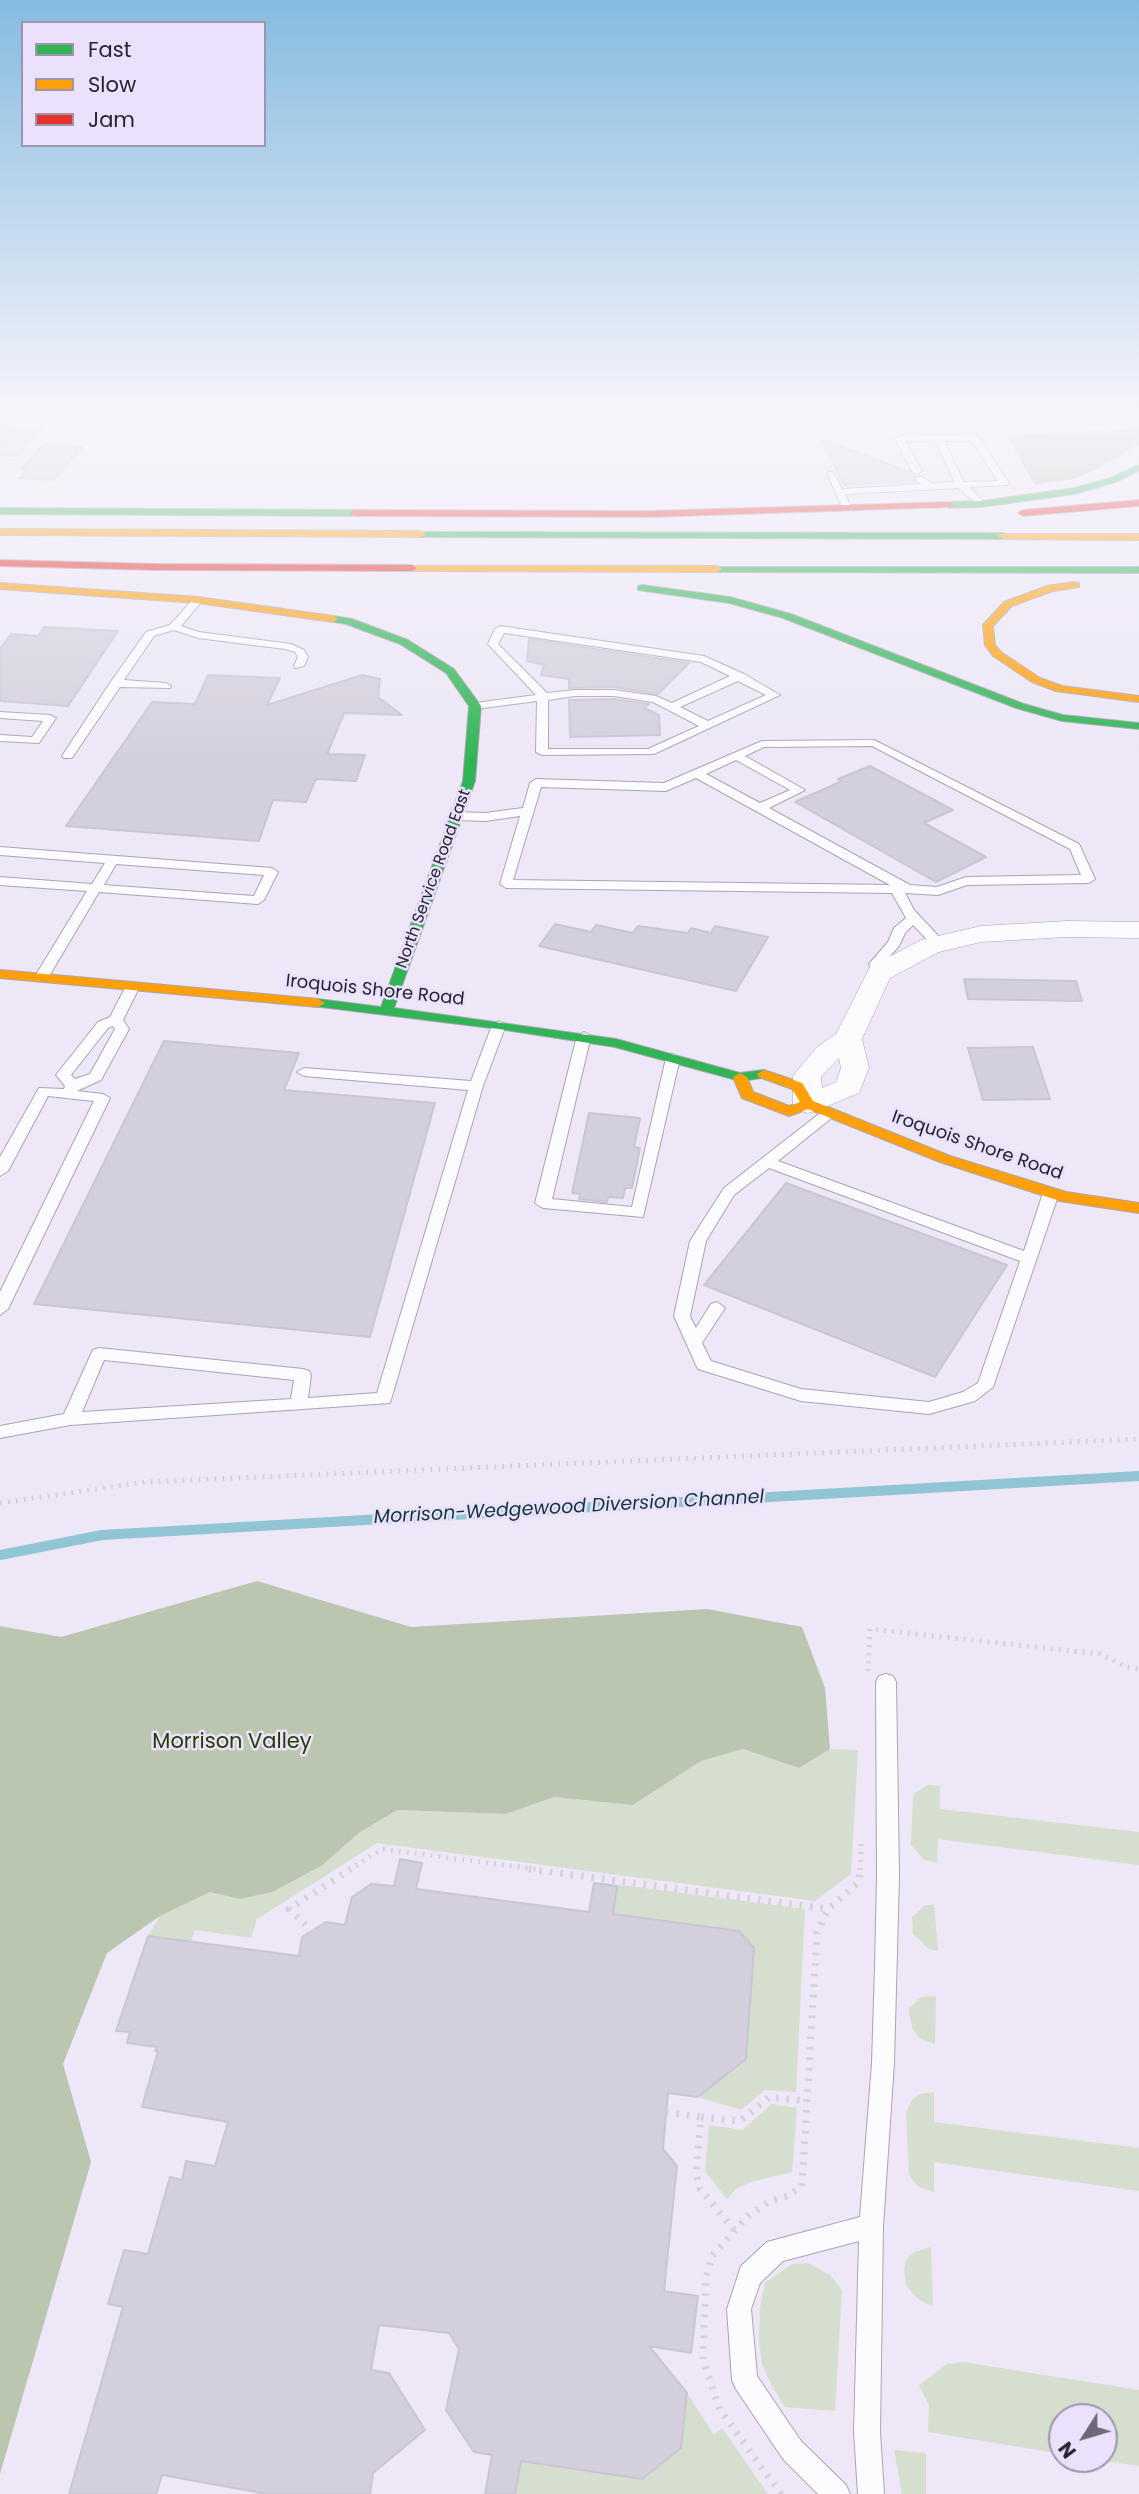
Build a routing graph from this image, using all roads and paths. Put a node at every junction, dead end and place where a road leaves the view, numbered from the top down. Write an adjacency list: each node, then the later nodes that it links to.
1 (327, 528): 3 (main road)
2 (0, 531): 3 (main road)
3 (275, 534): 4 (main road)
4 (1139, 537)
5 (0, 563): 6 (main road)
6 (158, 567): 7 (main road); 9 (main road)
7 (1139, 570)
8 (1139, 583): 19 (main road)
9 (601, 585)
10 (628, 587): 24 (main road)
11 (1, 590): 12 (main road)
12 (198, 600): 13 (lane); 20 (main road)
13 (174, 627): 14 (lane); 16 (lane)
14 (299, 666)
15 (740, 676): 18 (lane); 21 (lane); 23 (lane)
16 (115, 683): 17 (lane); 26 (lane)
17 (166, 686)
18 (543, 696): 20 (lane); 21 (lane); 23 (lane)
19 (1139, 699)
20 (475, 706): 31 (main road, North Service Road East)
21 (671, 707): 23 (lane)
22 (0, 715): 25 (lane)
23 (708, 726)
24 (1139, 726)
25 (0, 738)
26 (68, 756)
27 (737, 756): 28 (lane); 29 (lane); 36 (lane)
28 (698, 774): 29 (lane); 30 (lane)
29 (760, 808): 36 (lane)
30 (528, 811): 31 (lane); 36 (lane)
31 (457, 816): 44 (main road, North Service Road East)
32 (0, 851): 33 (lane)
33 (113, 859): 35 (lane); 35 (lane)
34 (0, 881): 35 (lane)
35 (95, 888): 42 (lane)
36 (902, 889): 37 (lane)
37 (914, 918): 39 (lane); 40 (lane)
38 (1139, 930): 39 (street)
39 (939, 944): 40 (street)
40 (879, 973): 48 (street)
41 (0, 974): 42 (main road, Iroquois Shore Road)
42 (41, 978): 43 (main road, Iroquois Shore Road)
43 (132, 988): 44 (main road, Iroquois Shore Road); 45 (lane)
44 (386, 1012): 46 (main road, Iroquois Shore Road)
45 (116, 1020): 53 (lane); 53 (lane)
46 (499, 1025): 47 (main road, Iroquois Shore Road); 52 (lane)
47 (584, 1036): 49 (main road, Iroquois Shore Road); 49 (lane)
48 (848, 1039): 54 (street); 54 (street)
49 (673, 1058): 51 (main road, Iroquois Shore Road)
50 (304, 1072): 52 (lane)
51 (740, 1077): 54 (main road, Iroquois Shore Road); 54 (main road, Iroquois Shore Road)
52 (476, 1086): 63 (lane)
53 (70, 1089): 56 (lane); 61 (lane)
54 (819, 1108): 55 (lane); 57 (main road, Iroquois Shore Road)
55 (767, 1162): 59 (lane); 62 (lane)
56 (0, 1171)
57 (1051, 1192): 58 (main road, Iroquois Shore Road); 59 (lane)
58 (1139, 1208)
59 (1028, 1258): 62 (lane)
60 (717, 1308): 62 (lane)
61 (0, 1309)
62 (694, 1343)
63 (299, 1404): 64 (lane); 64 (lane)
64 (70, 1419): 65 (lane)
65 (0, 1432)
66 (1139, 1439): 67 (path)
67 (0, 1503)
68 (1139, 1668): 69 (path)
69 (877, 1682): 76 (lane)
70 (862, 1829): 71 (path)
71 (828, 1909): 72 (path); 73 (path)
72 (313, 1932)
73 (809, 2101): 75 (path); 77 (path)
74 (666, 2112): 75 (path)
75 (702, 2118): 77 (path)
76 (871, 2227): 79 (lane); 80 (lane)
77 (734, 2230): 78 (path)
78 (781, 2494)
79 (837, 2494)
80 (871, 2494)

